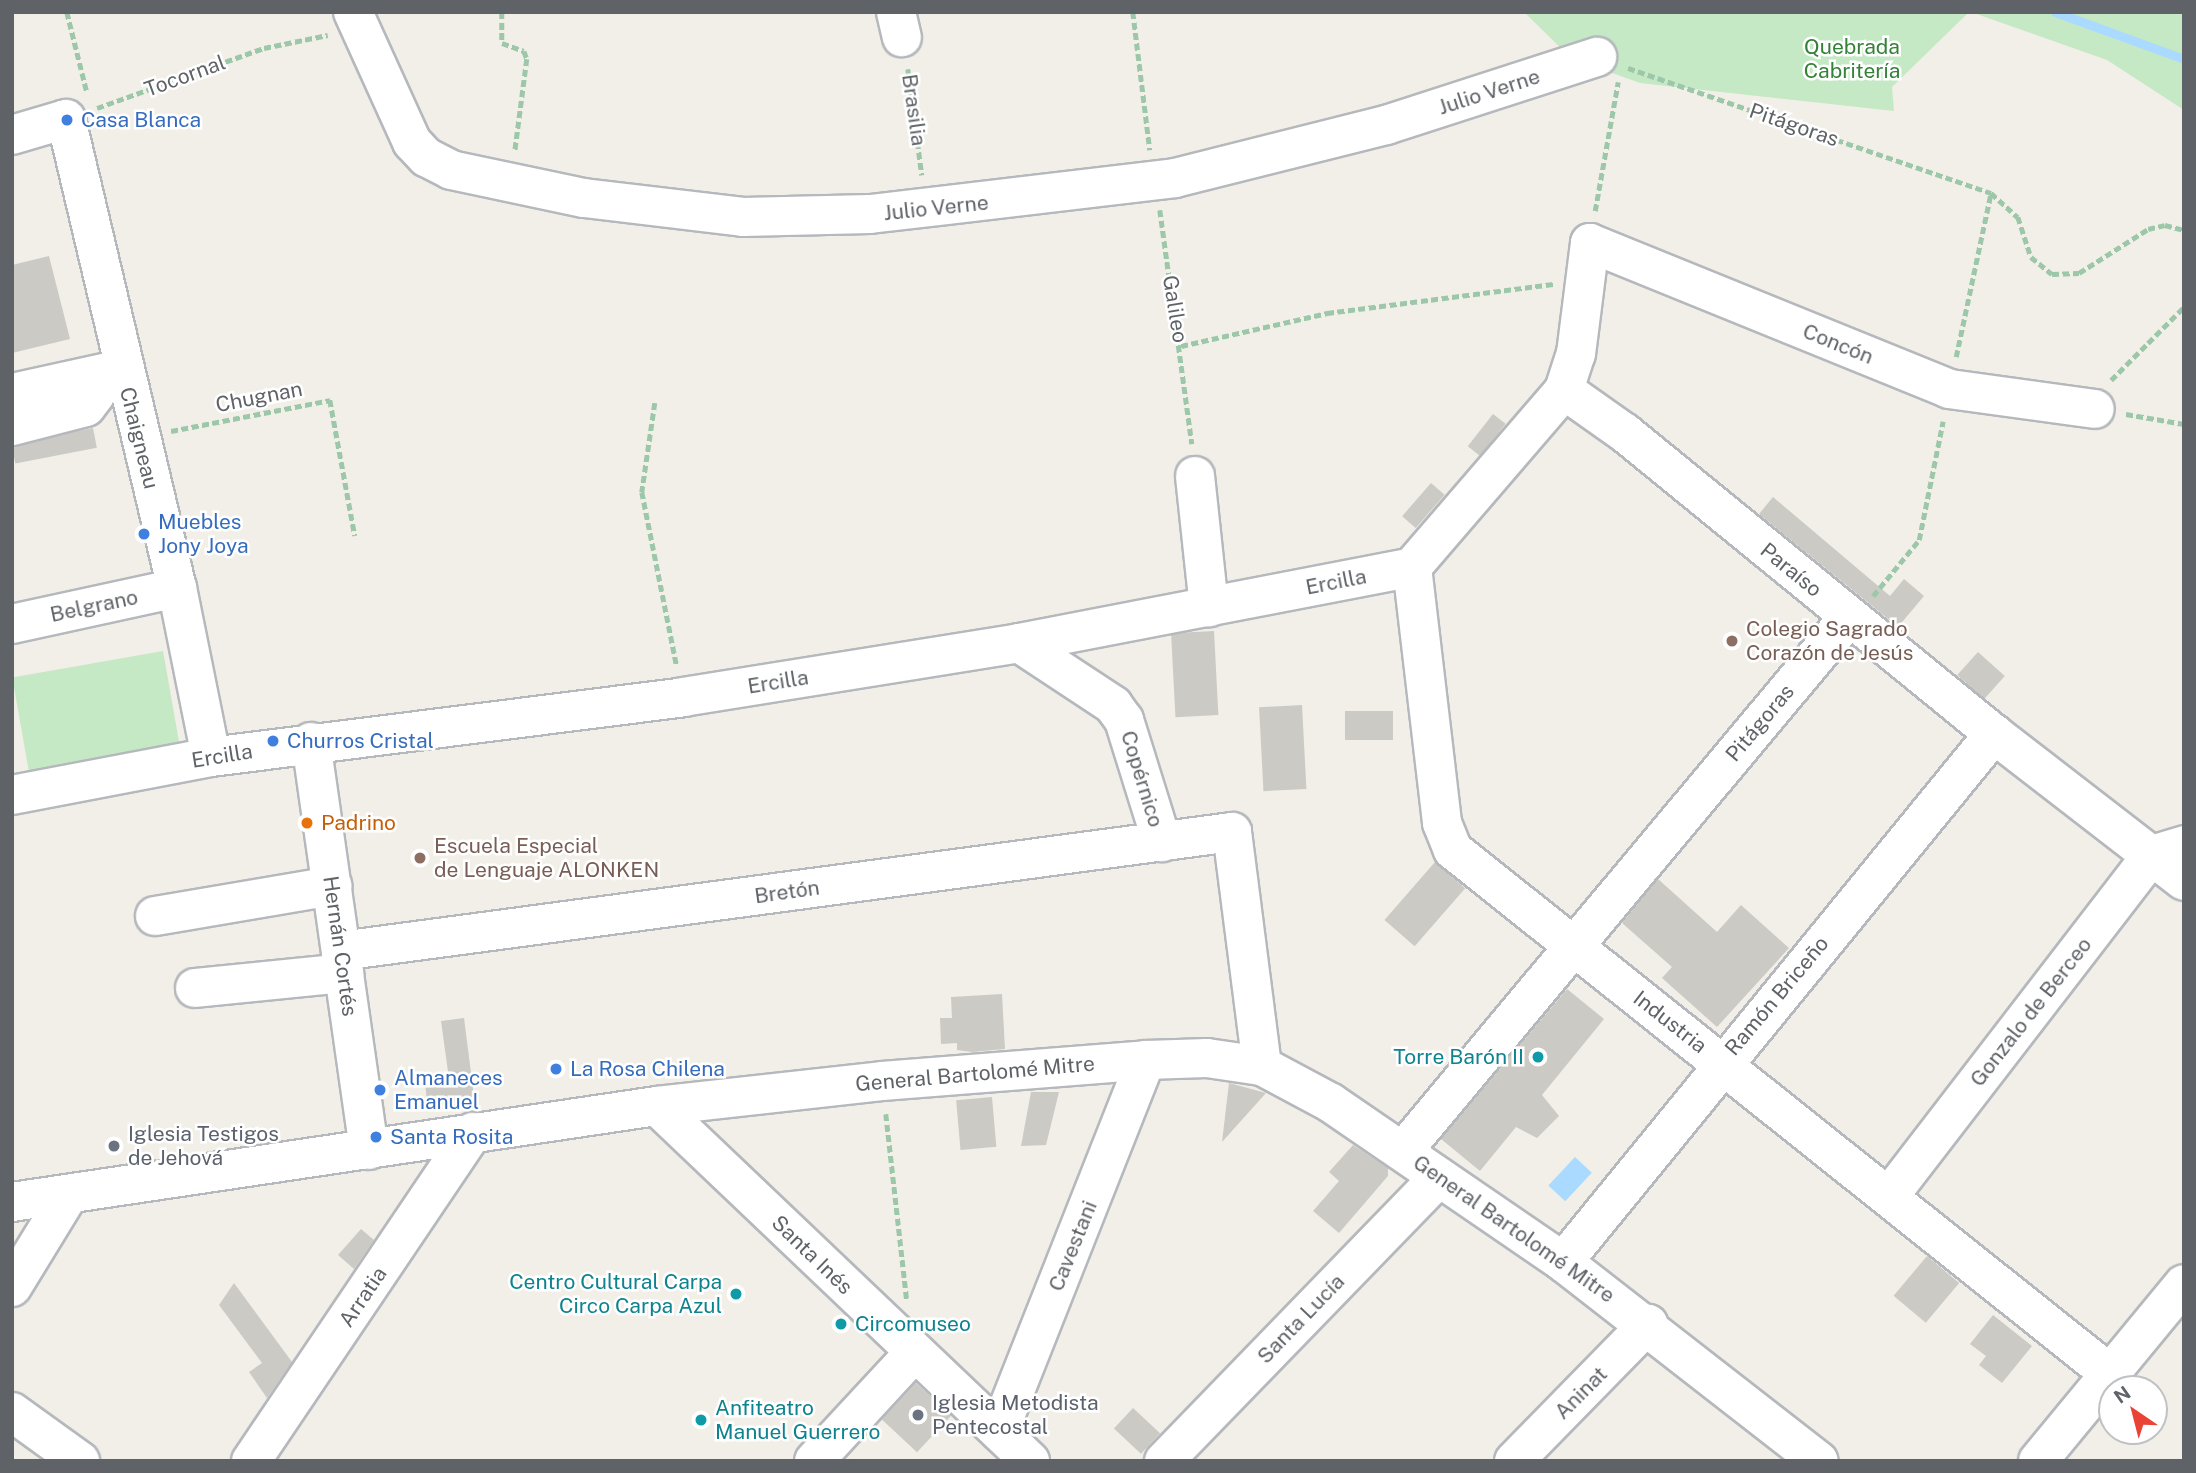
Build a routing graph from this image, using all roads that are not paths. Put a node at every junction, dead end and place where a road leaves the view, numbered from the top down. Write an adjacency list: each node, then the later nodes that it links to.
1 (357, 20): 2 (street, Julio Verne)
2 (1597, 57)
3 (12, 135): 4 (street, Chaigneau)
4 (109, 372): 6 (street); 8 (street); 11 (street, Chaigneau)
5 (1564, 390): 7 (street, Concón); 10 (street); 13 (street, Paraíso)
6 (12, 393)
7 (2095, 410)
8 (12, 426)
9 (1195, 476): 12 (street)
10 (1412, 567): 12 (street, Ercilla); 25 (street, Industria)
11 (177, 588): 14 (street, Belgrano); 18 (street, Chaigneau)
12 (1209, 607): 15 (street, Ercilla)
13 (1849, 617): 16 (street, Paraíso); 25 (street, Pitágoras)
14 (12, 624)
15 (1019, 643): 17 (street, Ercilla); 20 (street, Copérnico)
16 (1994, 734): 21 (street, Paraíso); 29 (street, Ramón Briceño)
17 (311, 742): 18 (street, Ercilla); 23 (street, Hernán Cortés)
18 (211, 757): 19 (street, Ercilla)
19 (12, 795)
20 (1162, 842): 26 (street, Bretón); 30 (street, Bretón)
21 (2168, 850): 22 (street, Paraíso); 37 (street, Gonzalo de Berceo)
22 (2184, 881)
23 (332, 886): 24 (street); 26 (street, Hernán Cortés)
24 (155, 916)
25 (1573, 945): 29 (street, Industria); 34 (street, Pitágoras)
26 (343, 962): 27 (street, Bretón); 33 (street, Hernán Cortés)
27 (195, 988)
28 (1146, 1060): 30 (street, General Bartolomé Mitre); 31 (street, General Bartolomé Mitre); 46 (street, Cavestani)
29 (1722, 1063): 37 (street, Industria); 39 (street, Ramón Briceño)
30 (1262, 1066): 34 (street, General Bartolomé Mitre)
31 (657, 1106): 32 (street, General Bartolomé Mitre); 43 (street, Santa Inés)
32 (473, 1132): 33 (street, General Bartolomé Mitre); 48 (street, Arratia)
33 (369, 1150): 36 (street, General Bartolomé Mitre)
34 (1403, 1151): 35 (street, General Bartolomé Mitre)
35 (1439, 1177): 39 (street, General Bartolomé Mitre); 51 (street, Santa Lucía)
36 (69, 1194): 38 (street, General Bartolomé Mitre); 41 (street)
37 (1890, 1195): 44 (street, Industria)
38 (12, 1202)
39 (1563, 1262): 42 (street, General Bartolomé Mitre)
40 (2184, 1284): 44 (street)
41 (12, 1287)
42 (1648, 1324): 52 (street, Aninat); 53 (street, General Bartolomé Mitre)
43 (914, 1353): 46 (street, Santa Inés); 49 (street)
44 (2110, 1374): 54 (street)
45 (12, 1412): 47 (street)
46 (999, 1431): 50 (street, Santa Inés)
47 (80, 1461)
48 (251, 1461)
49 (814, 1461)
50 (1030, 1461)
51 (1164, 1461)
52 (1514, 1461)
53 (1819, 1461)
54 (2038, 1461)

